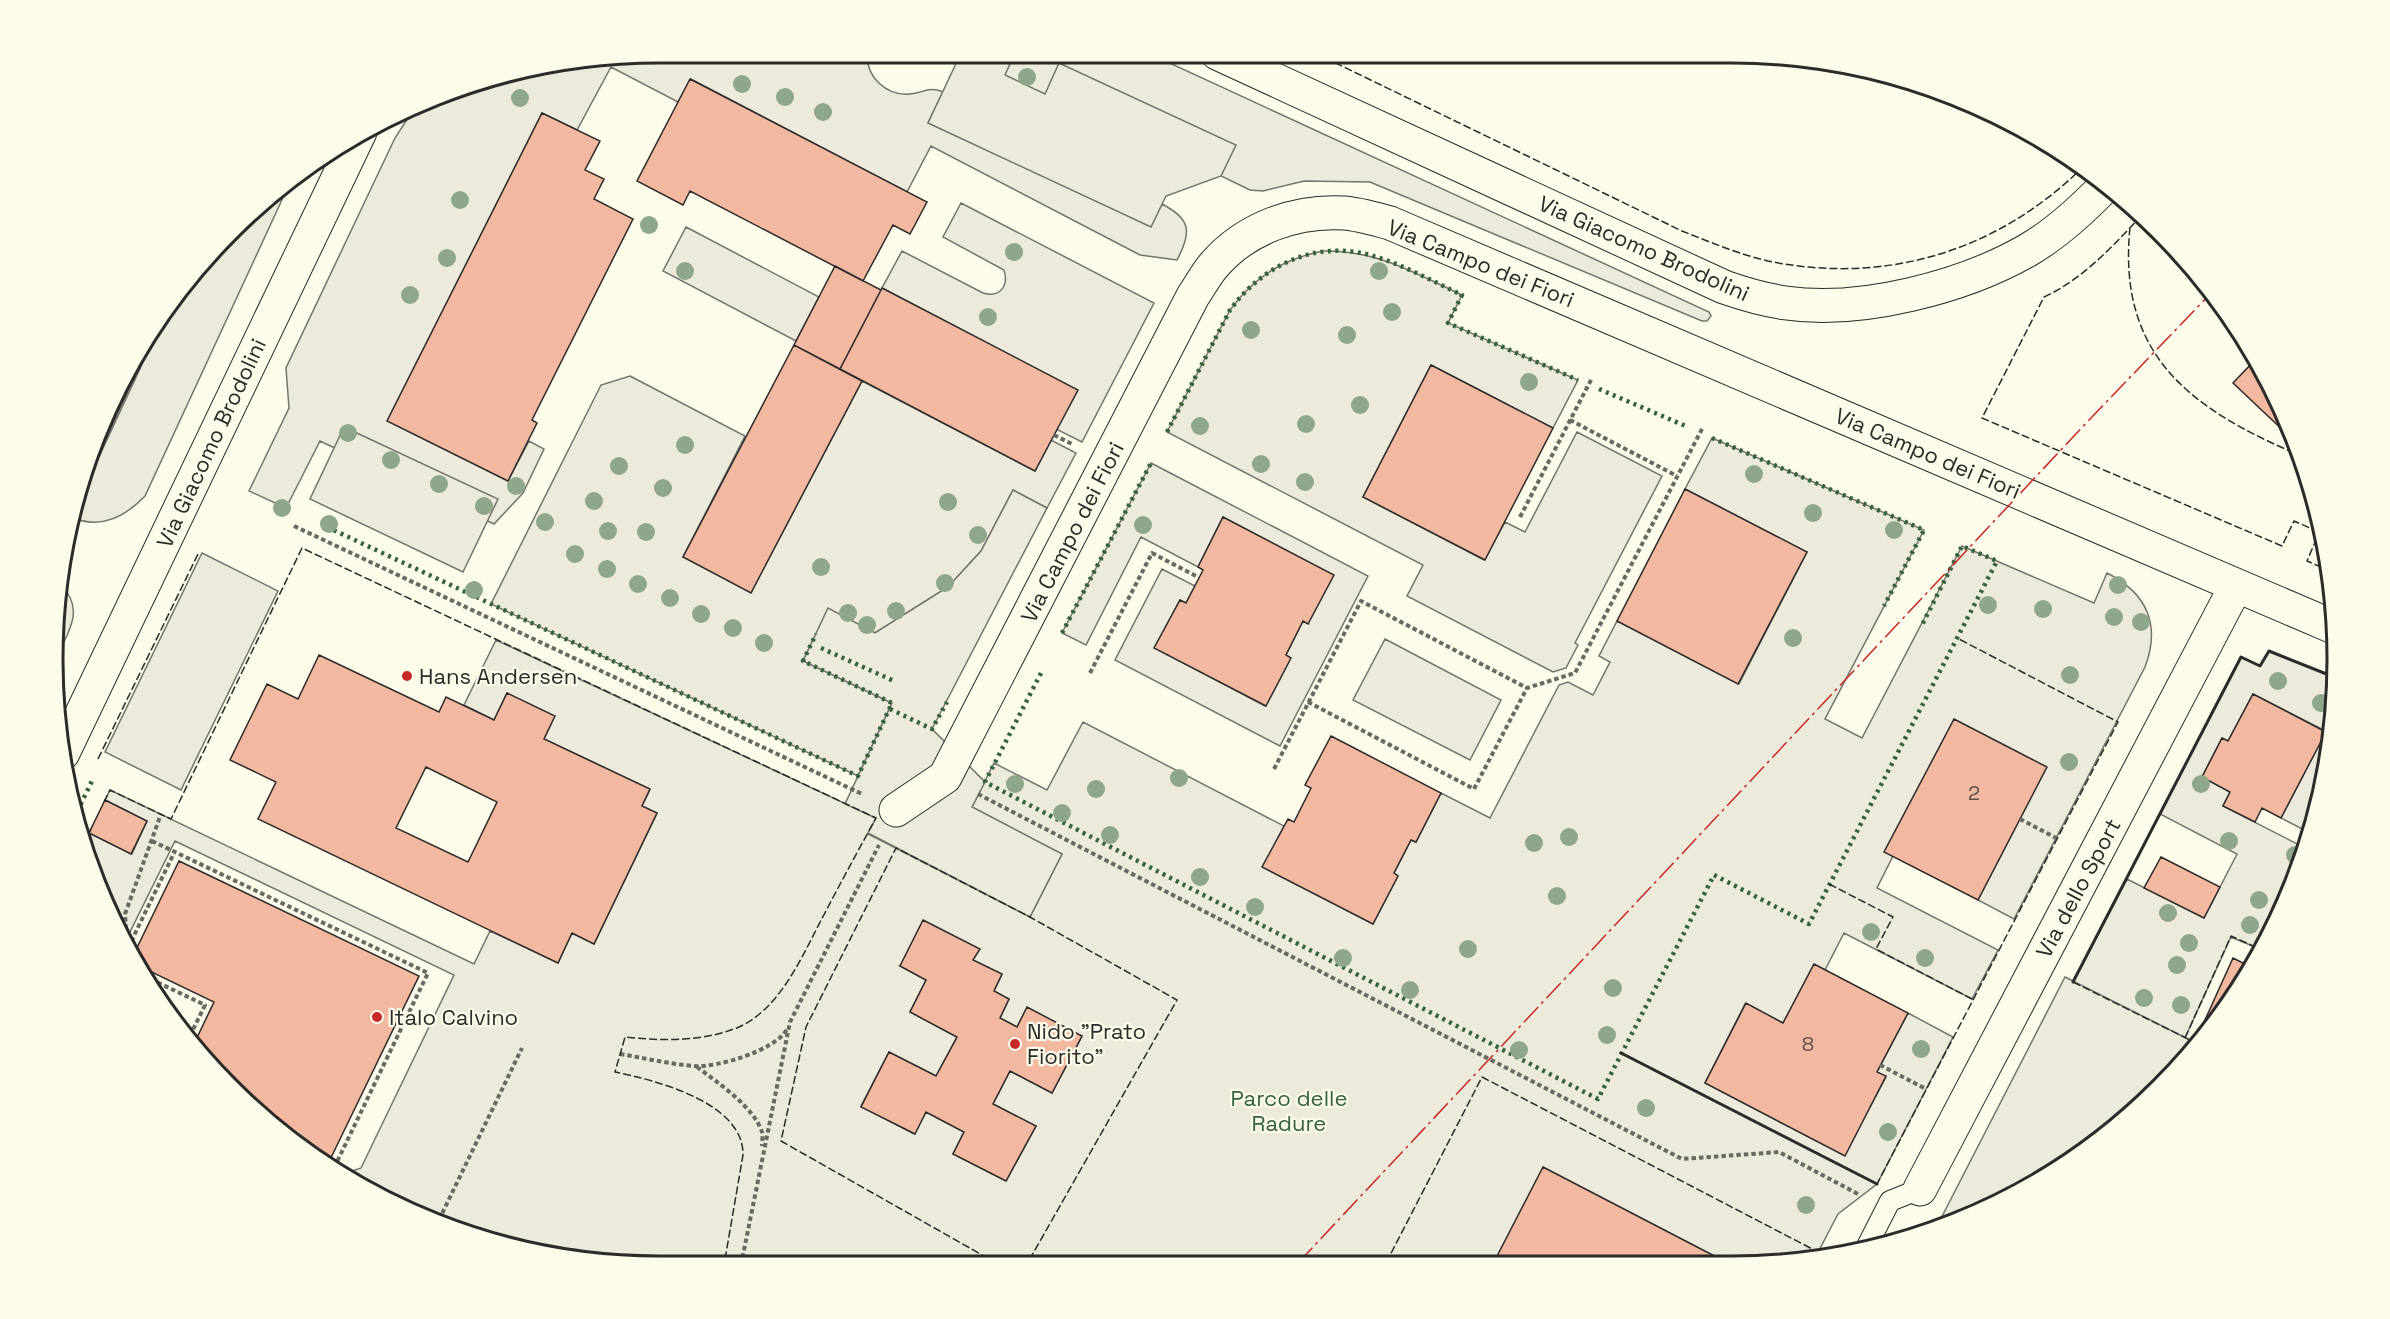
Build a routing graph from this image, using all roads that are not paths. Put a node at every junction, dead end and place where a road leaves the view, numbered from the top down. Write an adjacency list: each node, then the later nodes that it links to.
1 (1239, 63): 3 (street, Via Giacomo Brodolini)
2 (352, 149): 6 (street, Via Giacomo Brodolini)
3 (2100, 191)
4 (2236, 586): 5 (street, Via Campo dei Fiori); 7 (street, Via Campo dei Fiori); 8 (street, Via dello Sport)
5 (2326, 624)
6 (69, 741)
7 (896, 810)
8 (1905, 1195): 9 (lane)
9 (1873, 1239)

